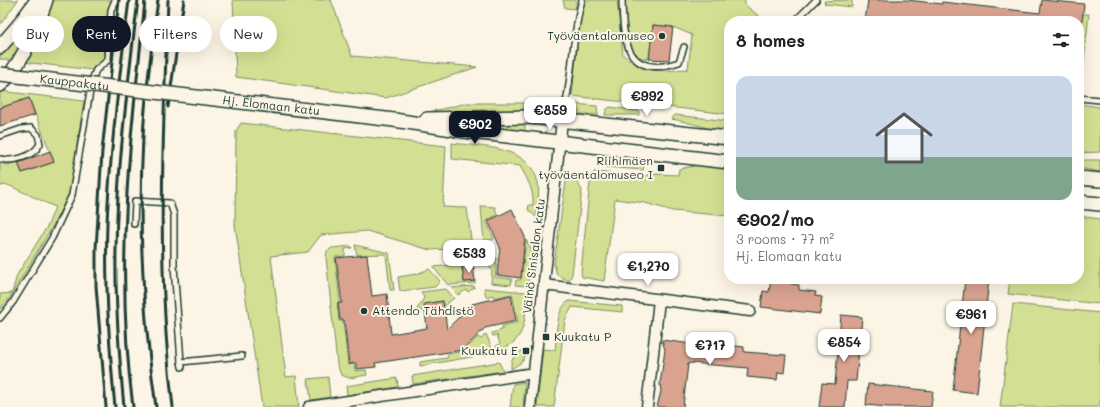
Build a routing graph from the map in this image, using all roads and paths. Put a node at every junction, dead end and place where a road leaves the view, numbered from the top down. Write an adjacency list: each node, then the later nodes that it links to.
1 (37, 0): 8 (street)
2 (46, 0): 11 (street)
3 (115, 0): 30 (lane)
4 (582, 0): 16 (lane)
5 (622, 0): 9 (lane)
6 (816, 0): 7 (lane)
7 (800, 16)
8 (0, 47)
9 (684, 47)
10 (0, 74): 12 (street, Kauppakatu, bridge)
11 (0, 85)
12 (149, 91): 15 (street, Hj. Elomaan katu, bridge)
13 (1084, 98): 14 (lane)
14 (1100, 100)
15 (394, 120): 16 (street, Hj. Elomaan katu); 19 (street, Hj. Elomaan katu)
16 (562, 121): 18 (street, Hj. Elomaan katu); 19 (street)
17 (0, 136): 20 (lane)
18 (724, 137)
19 (560, 142): 21 (street, Hj. Elomaan katu); 27 (street, Väinö Sinisalon katu)
20 (0, 159)
21 (724, 161)
22 (1084, 178): 23 (street)
23 (1100, 180)
24 (1084, 202): 25 (street)
25 (1100, 204)
26 (134, 224): 31 (lane)
27 (544, 285): 28 (street); 32 (street, Väinö Sinisalon katu)
28 (660, 300): 29 (street); 35 (street)
29 (750, 310)
30 (0, 318)
31 (242, 356)
32 (534, 373): 33 (street); 34 (street, Väinö Sinisalon katu)
33 (309, 407)
34 (530, 407)
35 (647, 407)

